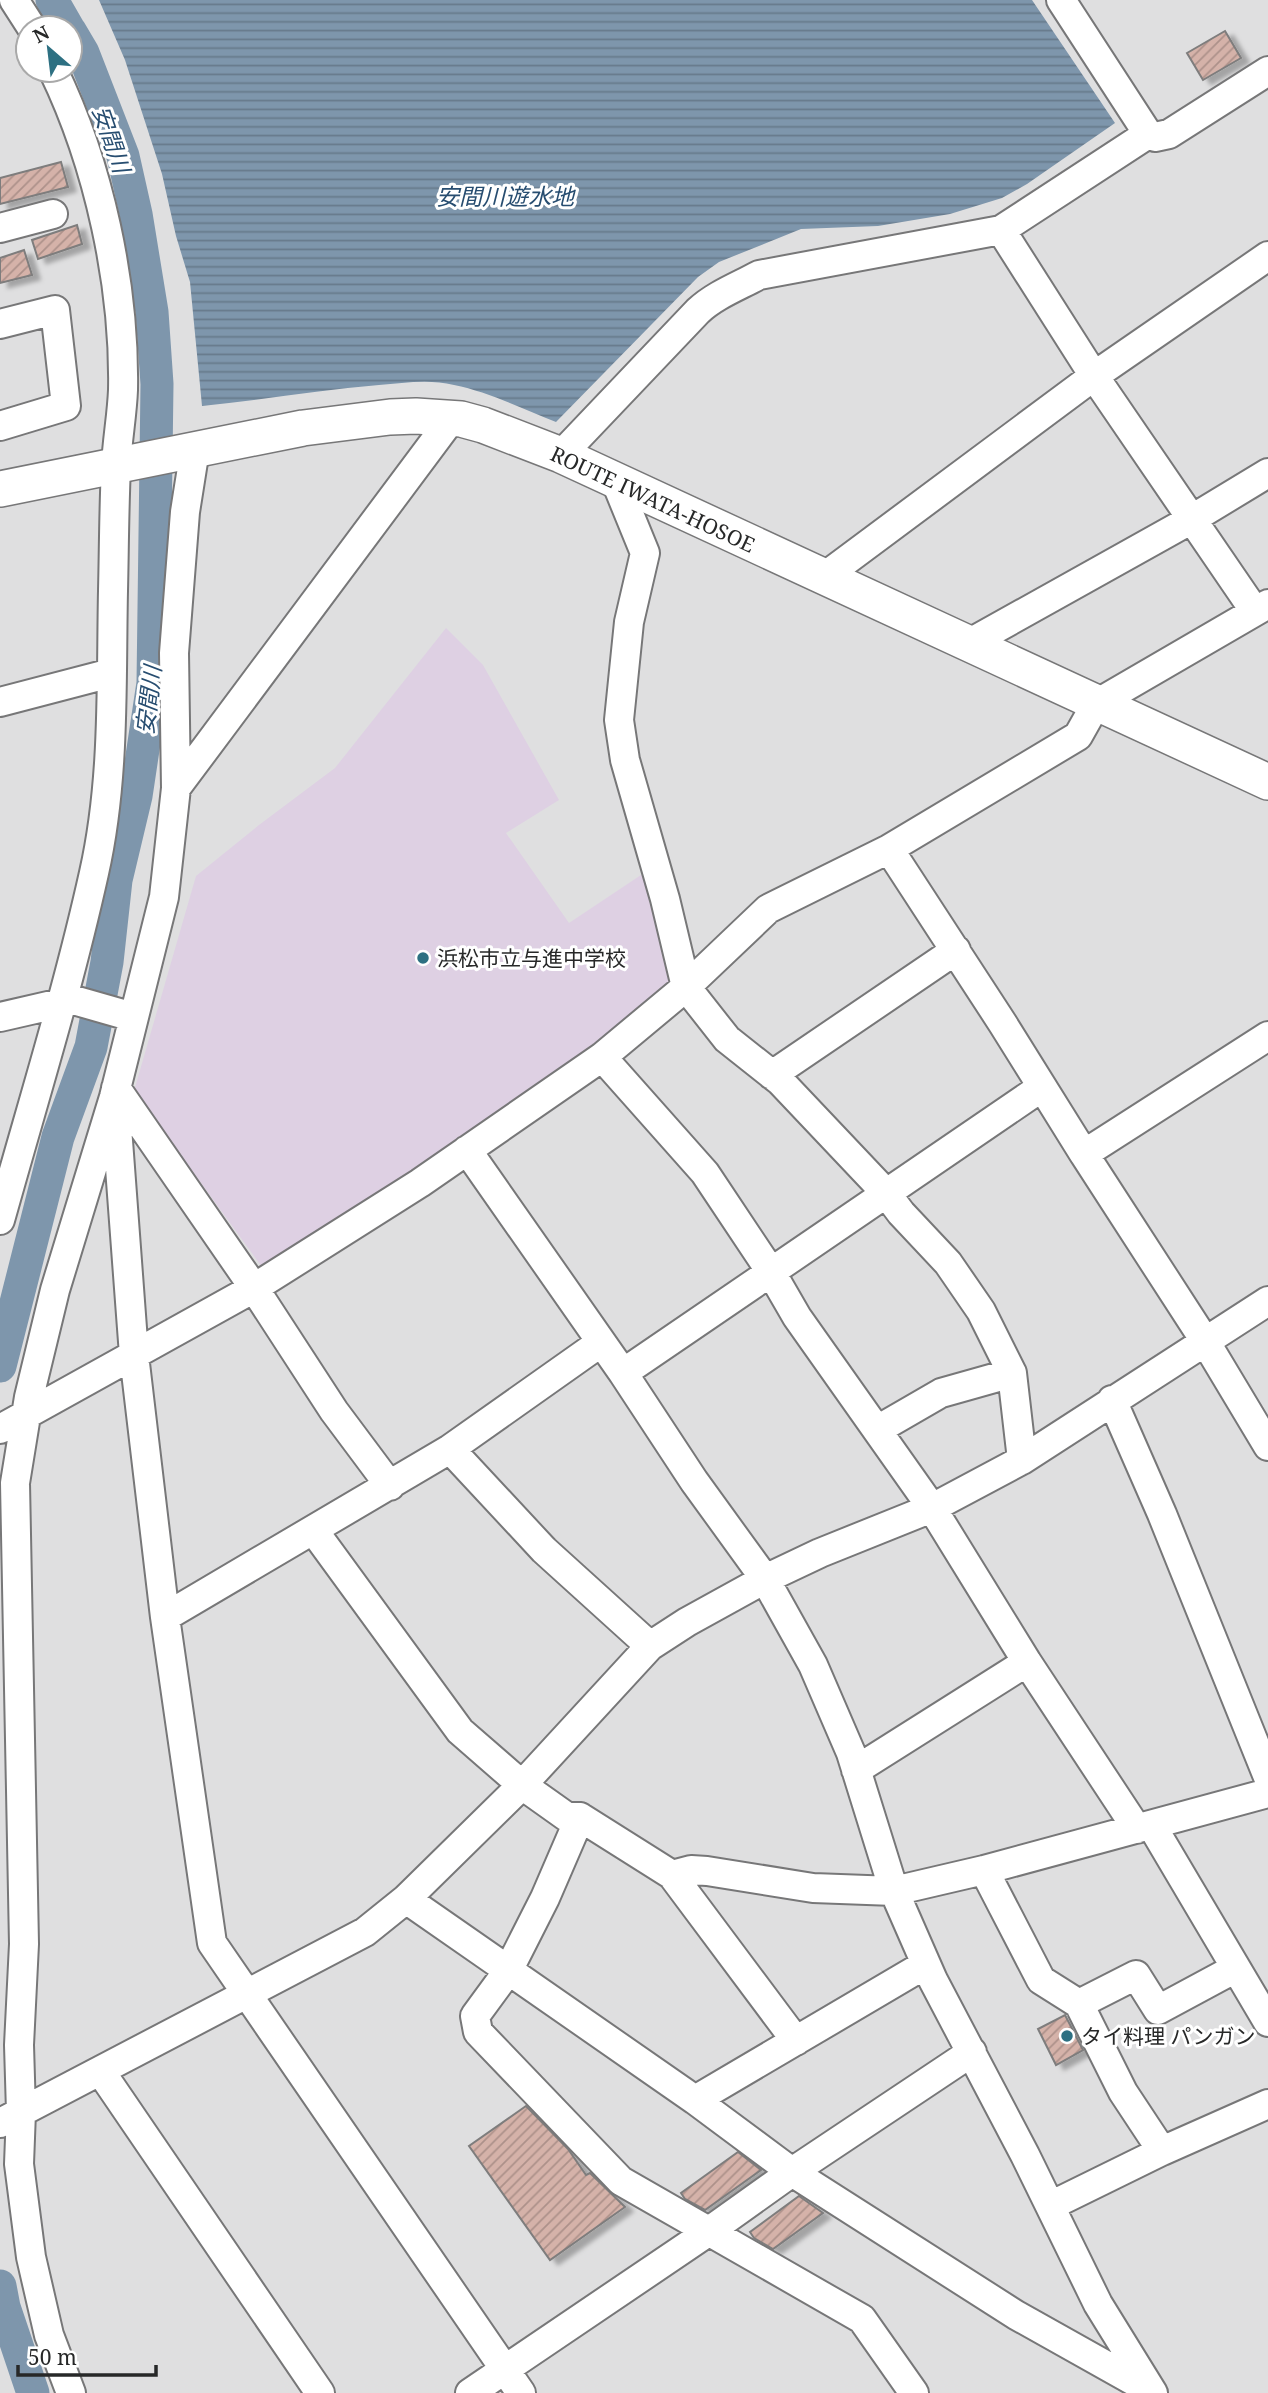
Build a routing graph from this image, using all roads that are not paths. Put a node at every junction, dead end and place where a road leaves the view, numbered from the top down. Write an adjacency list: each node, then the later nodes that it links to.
1 (1060, 0): 4 (street)
2 (1265, 81): 4 (street)
3 (60, 84): 15 (street)
4 (1148, 134): 7 (street)
5 (53, 214): 6 (street)
6 (0, 229)
7 (1001, 230): 10 (street); 14 (street)
8 (1268, 256): 10 (street)
9 (0, 324): 12 (street)
10 (1094, 376): 19 (street); 20 (street)
11 (452, 418): 13 (main road, ROUTE IWATA-HOSOE); 14 (main road, ROUTE IWATA-HOSOE); 27 (street)
12 (0, 426)
13 (195, 449): 15 (main road, ROUTE IWATA-HOSOE); 27 (street)
14 (561, 455): 17 (main road, ROUTE IWATA-HOSOE)
15 (116, 465): 18 (main road, ROUTE IWATA-HOSOE); 23 (street)
16 (1268, 472): 19 (street)
17 (616, 482): 20 (main road, ROUTE IWATA-HOSOE); 30 (street)
18 (0, 490)
19 (1192, 519): 21 (street); 22 (street)
20 (824, 577): 22 (main road, ROUTE IWATA-HOSOE)
21 (1261, 607): 25 (street)
22 (968, 644): 25 (main road, ROUTE IWATA-HOSOE)
23 (111, 673): 24 (street); 31 (street)
24 (0, 702)
25 (1096, 704): 26 (main road, ROUTE IWATA-HOSOE); 28 (street)
26 (1268, 782)
27 (176, 789): 32 (street)
28 (889, 849): 29 (street); 30 (street)
29 (956, 950): 36 (street); 37 (street)
30 (686, 987): 35 (street); 36 (street)
31 (66, 1001): 32 (street); 33 (street); 42 (street)
32 (127, 1016): 38 (street)
33 (0, 1017)
34 (1266, 1041): 40 (street)
35 (602, 1057): 39 (street); 43 (street)
36 (772, 1075): 41 (street)
37 (1042, 1087): 40 (street); 41 (street)
38 (116, 1092): 44 (street); 48 (street); 52 (street)
39 (467, 1150): 44 (street); 47 (street)
40 (1084, 1154): 46 (street)
41 (886, 1193): 43 (street); 50 (street)
42 (0, 1220)
43 (771, 1272): 49 (street); 53 (street)
44 (254, 1288): 48 (street); 57 (street)
45 (1268, 1301): 46 (street)
46 (1205, 1341): 51 (street); 54 (street)
47 (600, 1343): 49 (street); 55 (street)
48 (134, 1355): 52 (street); 61 (street)
49 (623, 1373): 60 (street)
50 (1012, 1373): 53 (street); 56 (street)
51 (1112, 1400): 56 (street); 65 (street)
52 (14, 1421): 85 (street)
53 (877, 1430): 58 (street)
54 (1268, 1446)
55 (450, 1449): 57 (street); 62 (street)
56 (1022, 1460): 58 (street)
57 (390, 1486): 59 (street)
58 (932, 1508): 60 (street); 63 (street)
59 (314, 1531): 61 (street); 66 (street)
60 (765, 1579): 62 (street); 64 (street)
61 (165, 1617): 77 (street)
62 (650, 1646): 66 (street)
63 (1027, 1662): 64 (street); 69 (street)
64 (856, 1770): 72 (street)
65 (1268, 1777)
66 (522, 1785): 68 (street); 73 (street)
67 (1268, 1793): 69 (street)
68 (580, 1817): 71 (street); 76 (street)
69 (1144, 1827): 70 (street); 75 (street)
70 (984, 1870): 72 (street); 78 (street)
71 (672, 1875): 72 (street); 80 (street)
72 (894, 1891): 74 (street)
73 (406, 1899): 76 (street); 77 (street)
74 (926, 1964): 80 (street); 81 (street)
75 (1236, 1968): 78 (street); 79 (street)
76 (508, 1971): 83 (street); 89 (street)
77 (249, 1993): 82 (street); 90 (street)
78 (1079, 2004): 86 (street)
79 (1268, 2022)
80 (796, 2041): 83 (street)
81 (972, 2052): 87 (street); 88 (street)
82 (101, 2072): 85 (street); 93 (street)
83 (695, 2100): 87 (street)
84 (1268, 2104): 86 (street)
85 (14, 2116): 92 (street)
86 (1162, 2151): 88 (street)
87 (792, 2172): 89 (street); 91 (street)
88 (1050, 2206): 91 (street)
89 (708, 2232): 90 (street); 96 (street)
90 (504, 2369): 94 (street); 95 (street)
91 (1153, 2392)
92 (71, 2393)
93 (320, 2393)
94 (470, 2393)
95 (521, 2393)
96 (914, 2393)

